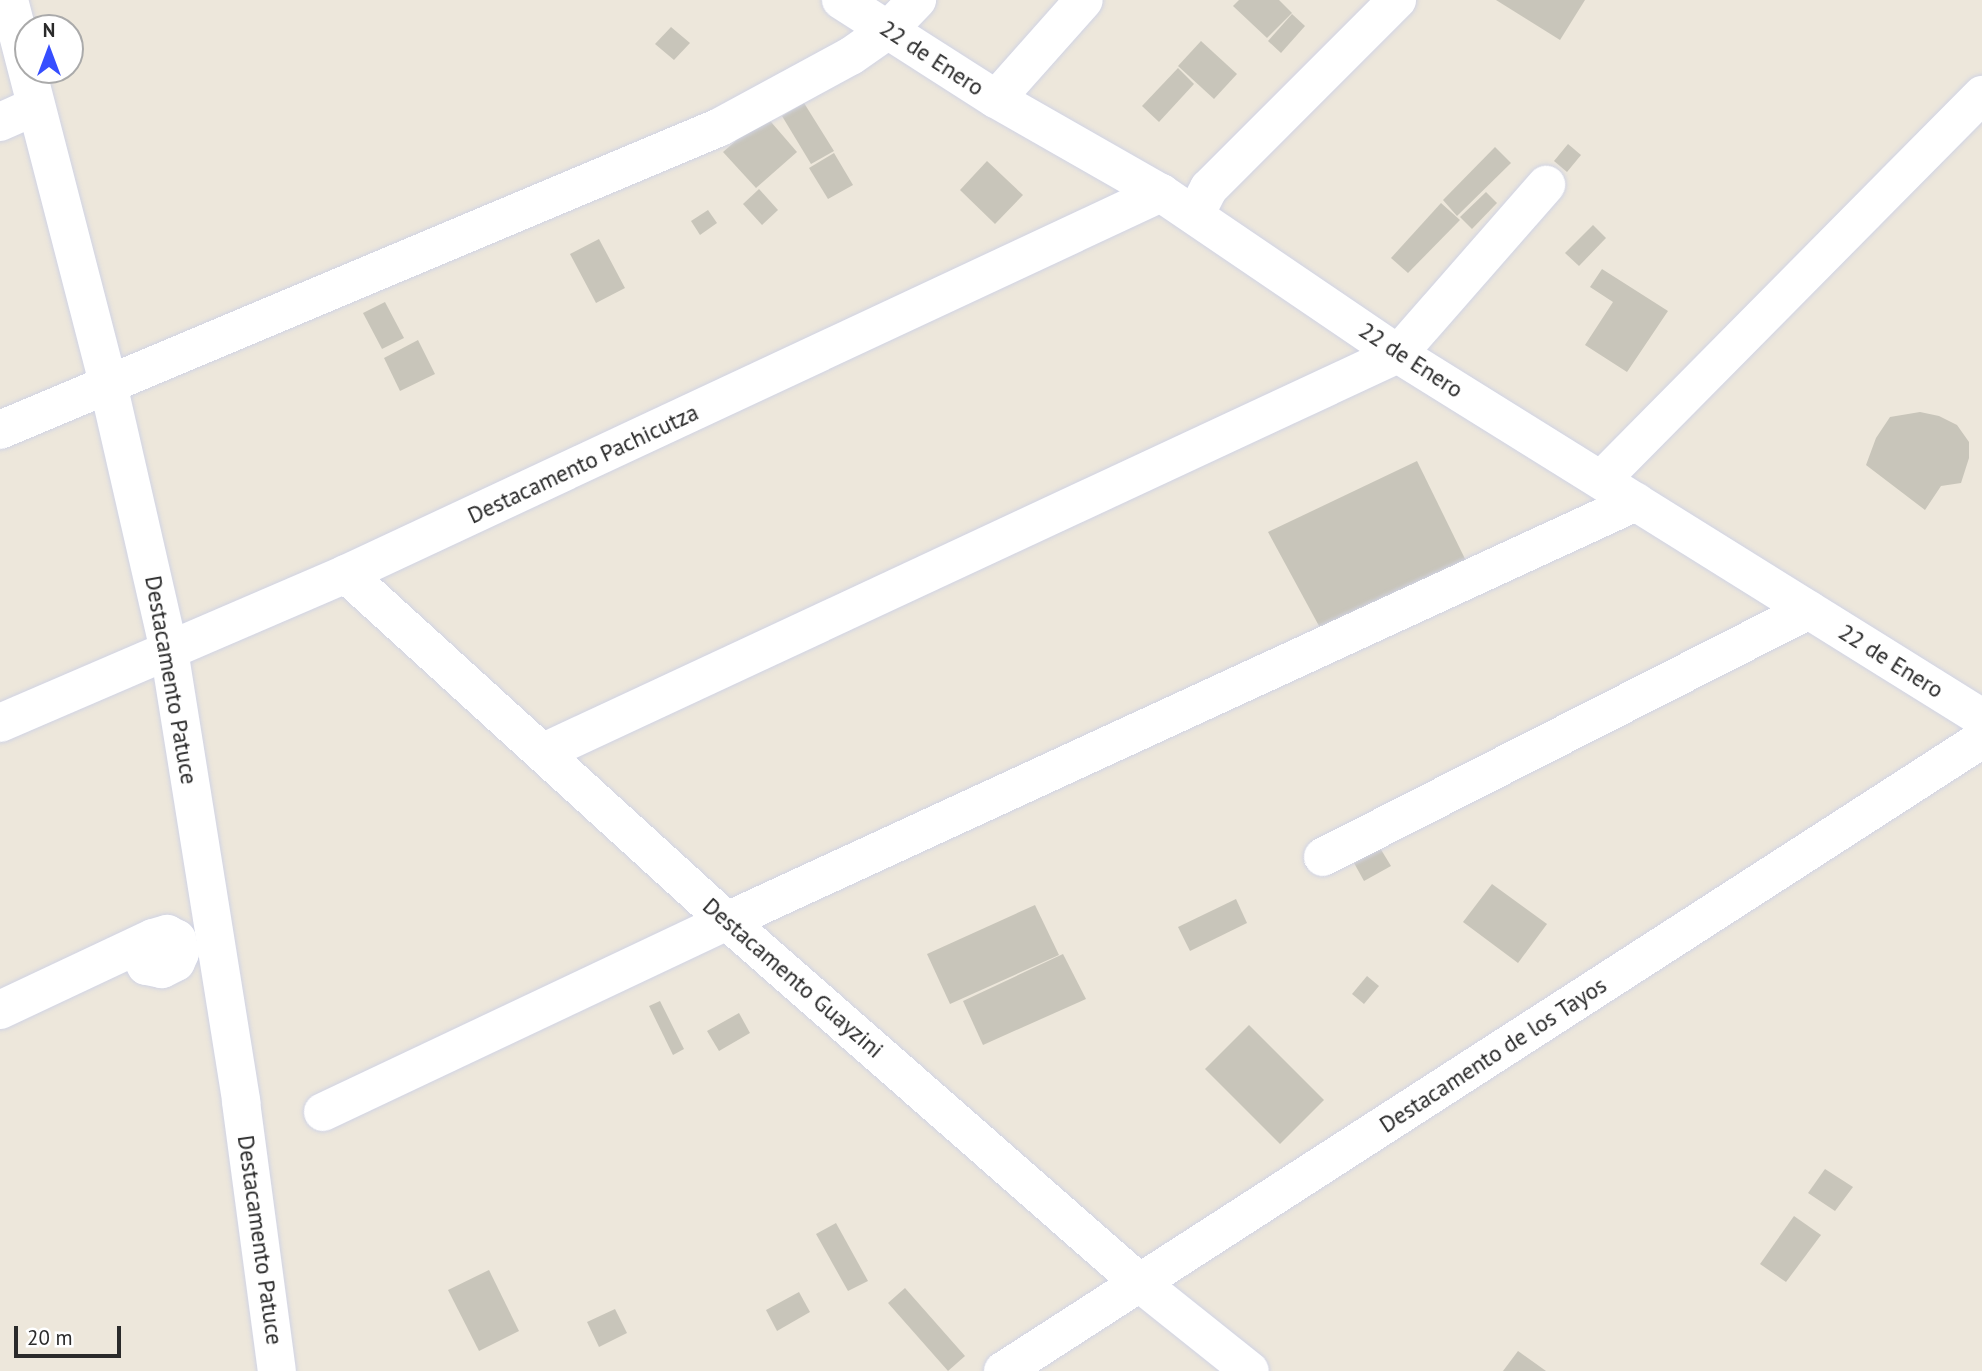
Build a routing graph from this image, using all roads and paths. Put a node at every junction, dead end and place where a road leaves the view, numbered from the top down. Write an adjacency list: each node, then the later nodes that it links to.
1 (9, 0): 9 (street, Destacamento Patuce)
2 (841, 0): 6 (street, 22 de Enero)
3 (917, 0): 6 (street)
4 (1084, 0): 8 (street)
5 (1397, 0): 13 (street)
6 (888, 30): 8 (street, 22 de Enero); 15 (street)
7 (1982, 95): 17 (street)
8 (996, 99): 12 (street, 22 de Enero)
9 (36, 106): 10 (street); 15 (street, Destacamento Patuce)
10 (0, 122)
11 (1546, 185): 14 (street)
12 (1161, 193): 13 (street, 22 de Enero); 19 (street, Destacamento Pachicutza)
13 (1195, 215): 14 (street, 22 de Enero)
14 (1398, 354): 17 (street, 22 de Enero); 25 (street)
15 (108, 384): 16 (street); 21 (street, Destacamento Patuce)
16 (0, 430)
17 (1601, 481): 18 (street, 22 de Enero)
18 (1636, 502): 20 (street, 22 de Enero); 27 (street)
19 (346, 574): 21 (street, Destacamento Pachicutza); 25 (street, Destacamento Guayzini)
20 (1809, 610): 22 (street, 22 de Enero); 26 (street)
21 (169, 650): 23 (street, Destacamento Pachicutza); 32 (street, Destacamento Patuce)
22 (1982, 718)
23 (0, 723)
24 (1982, 739): 31 (street, Destacamento de los Tayos)
25 (544, 752): 27 (street, Destacamento Guayzini)
26 (1322, 857)
27 (727, 921): 30 (street); 31 (street, Destacamento Guayzini)
28 (136, 946): 29 (street)
29 (0, 1010)
30 (323, 1112)
31 (1141, 1284): 33 (street, Destacamento de los Tayos); 34 (street, Destacamento Guayzini)
32 (277, 1371)
33 (1003, 1371)
34 (1250, 1371)

